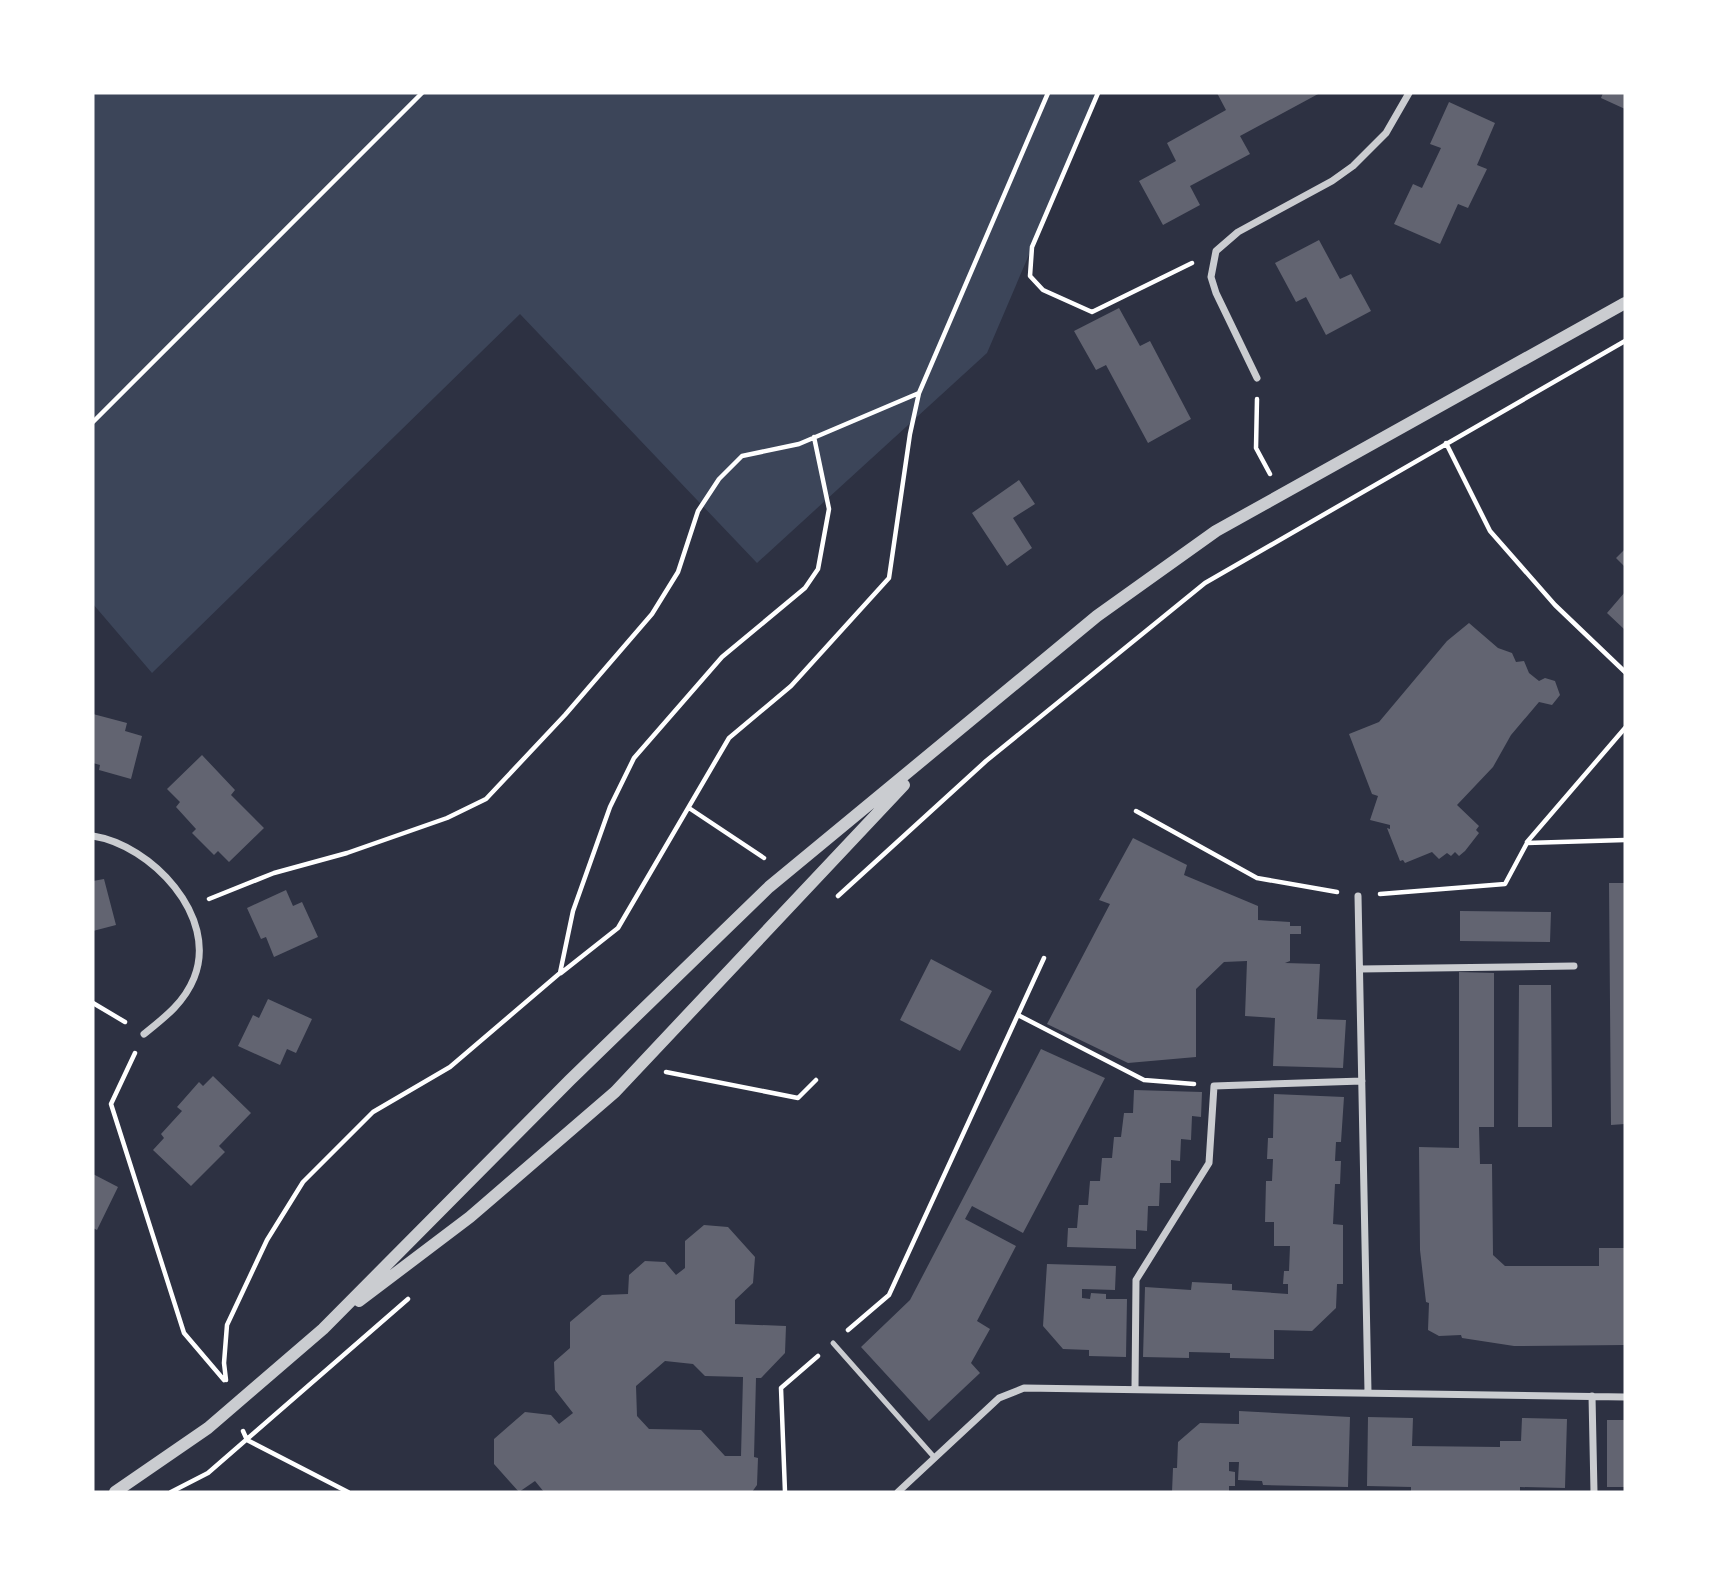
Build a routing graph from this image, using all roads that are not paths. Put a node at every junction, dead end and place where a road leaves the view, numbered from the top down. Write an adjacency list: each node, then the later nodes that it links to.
1 (1409, 93): 3 (street)
2 (1625, 303): 4 (street)
3 (1257, 378)
4 (933, 754): 11 (street); 11 (street)
5 (93, 836): 9 (street)
6 (1358, 896): 8 (street)
7 (1574, 966): 8 (street)
8 (1360, 969): 10 (street)
9 (144, 1034)
10 (1362, 1081): 13 (street); 14 (street)
11 (323, 1329): 18 (street)
12 (833, 1343): 17 (lane)
13 (1135, 1388): 14 (street); 17 (street)
14 (1368, 1392): 15 (street)
15 (1592, 1396): 16 (street); 20 (street)
16 (1625, 1397)
17 (934, 1457): 19 (street)
18 (115, 1492)
19 (898, 1492)
20 (1594, 1492)

